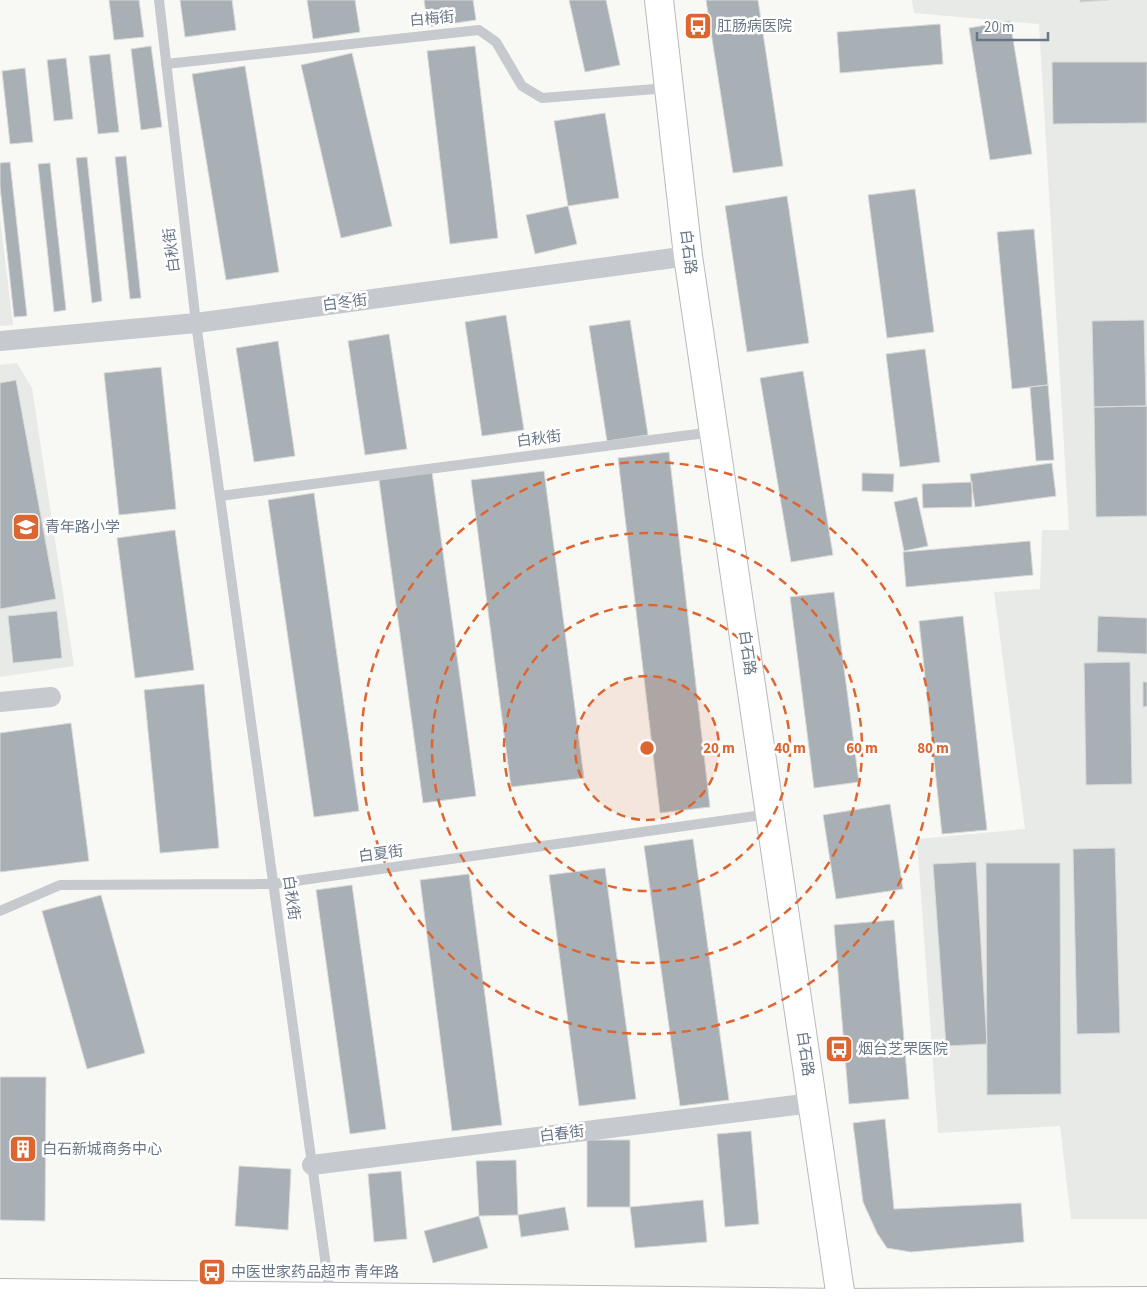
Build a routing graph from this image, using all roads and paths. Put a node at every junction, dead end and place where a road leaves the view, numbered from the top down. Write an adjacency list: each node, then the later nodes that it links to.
1 (159, 0): 3 (lane, 白秋街)
2 (659, 0): 4 (street, 白石路)
3 (166, 64): 4 (lane, 白梅街); 6 (lane, 白秋街)
4 (669, 88): 5 (street, 白石路)
5 (688, 256): 6 (street, 白冬街); 8 (street, 白石路)
6 (196, 323): 7 (street, 白冬街); 9 (lane, 白秋街)
7 (0, 340)
8 (714, 432): 9 (lane, 白秋街); 12 (street, 白石路)
9 (220, 496): 13 (lane, 白秋街)
10 (51, 697): 11 (street)
11 (0, 702)
12 (770, 814): 13 (lane, 白夏街); 15 (street, 白石路)
13 (274, 884): 14 (lane, 白夏街); 16 (lane, 白秋街)
14 (0, 911)
15 (812, 1103): 16 (street, 白春街); 20 (street, 白石路)
16 (312, 1165): 18 (lane, 白秋街)
17 (0, 1294): 18 (street)
18 (331, 1301): 20 (street)
19 (1147, 1301): 20 (street)
20 (841, 1304)

